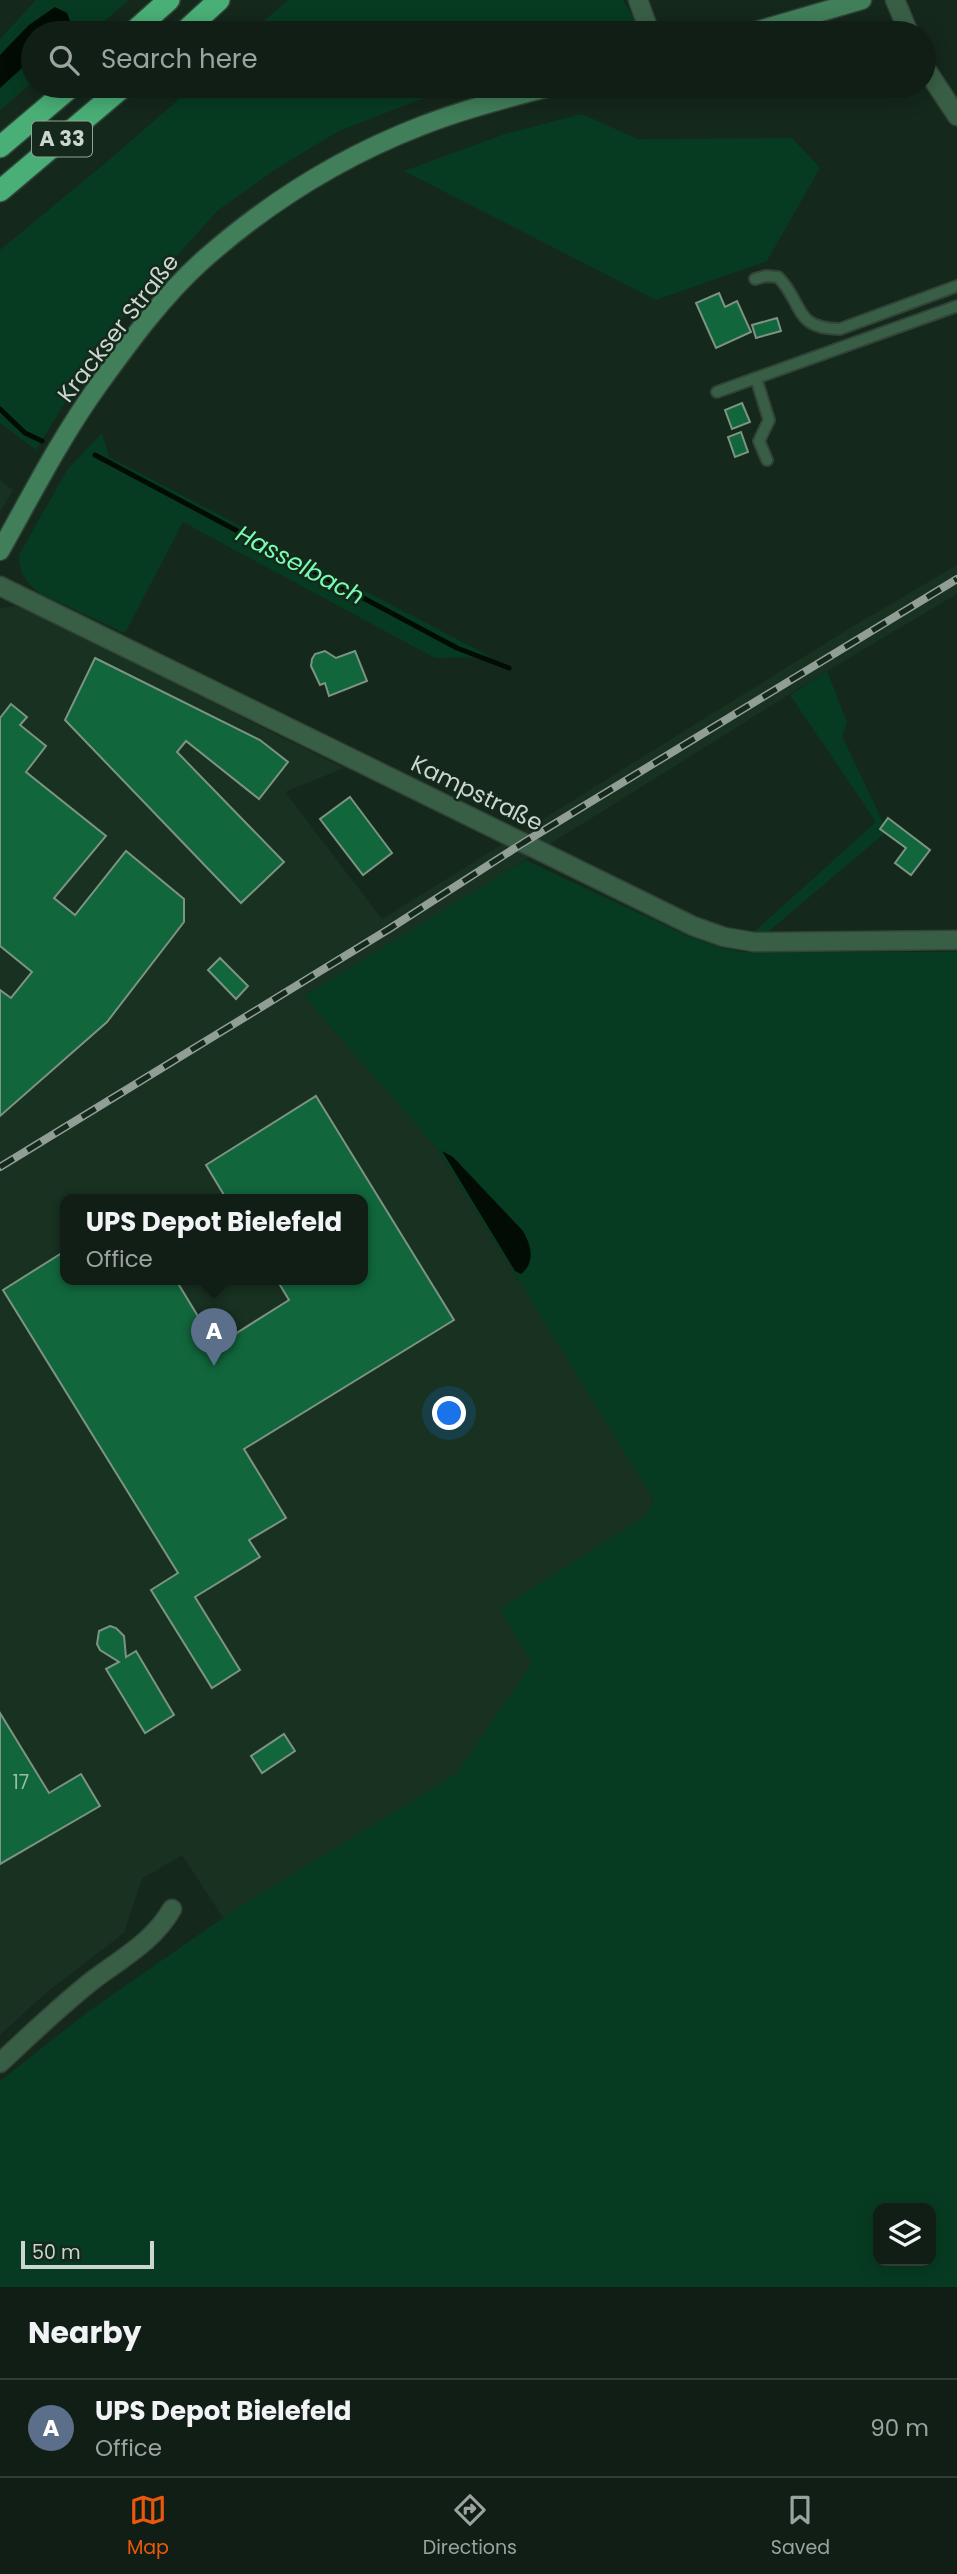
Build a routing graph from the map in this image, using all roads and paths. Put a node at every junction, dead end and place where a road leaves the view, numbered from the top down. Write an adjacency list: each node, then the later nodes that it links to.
1 (169, 0): 6 (highway)
2 (219, 0): 7 (highway)
3 (638, 0): 8 (street)
4 (862, 0): 9 (street)
5 (895, 0): 10 (street)
6 (145, 21)
7 (196, 21)
8 (646, 21)
9 (790, 21)
10 (904, 21)
11 (936, 84): 15 (street)
12 (58, 98): 16 (highway, A 33)
13 (110, 98): 17 (highway, A 33)
14 (508, 98): 24 (street, Krackser Straße)
15 (957, 116)
16 (0, 147)
17 (0, 191)
18 (755, 279): 19 (lane)
19 (957, 286)
20 (957, 306): 21 (lane)
21 (756, 378): 22 (lane); 23 (lane)
22 (717, 392)
23 (767, 460)
24 (2, 545)
25 (0, 586): 26 (street, Kampstraße)
26 (957, 940)
27 (172, 1909): 28 (street)
28 (0, 2063)

